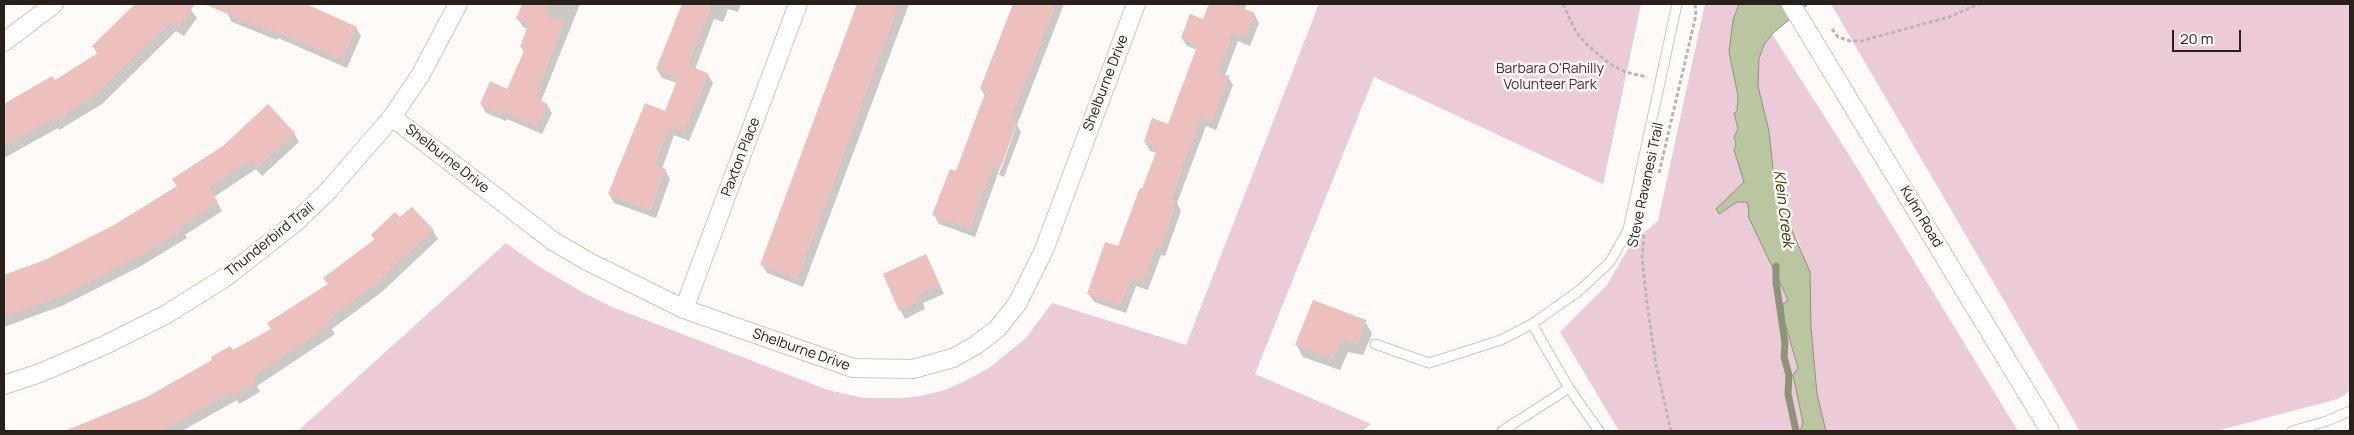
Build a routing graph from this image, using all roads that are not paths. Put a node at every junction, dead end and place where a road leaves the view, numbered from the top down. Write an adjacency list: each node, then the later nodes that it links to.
1 (54, 4): 7 (street)
2 (458, 4): 8 (street, Thunderbird Trail)
3 (798, 4): 9 (street, Paxton Place)
4 (1136, 4): 9 (street, Shelburne Drive)
5 (1677, 4): 10 (lane)
6 (1791, 4): 17 (street, Kuhn Road)
7 (4, 42)
8 (392, 116): 9 (street, Shelburne Drive); 12 (street, Thunderbird Trail)
9 (684, 309)
10 (1532, 324): 11 (lane); 13 (lane)
11 (1375, 344)
12 (4, 385)
13 (1569, 388): 15 (lane); 16 (lane)
14 (2350, 411): 18 (lane)
15 (1502, 431)
16 (1599, 431)
17 (2050, 431)
18 (2292, 431)

